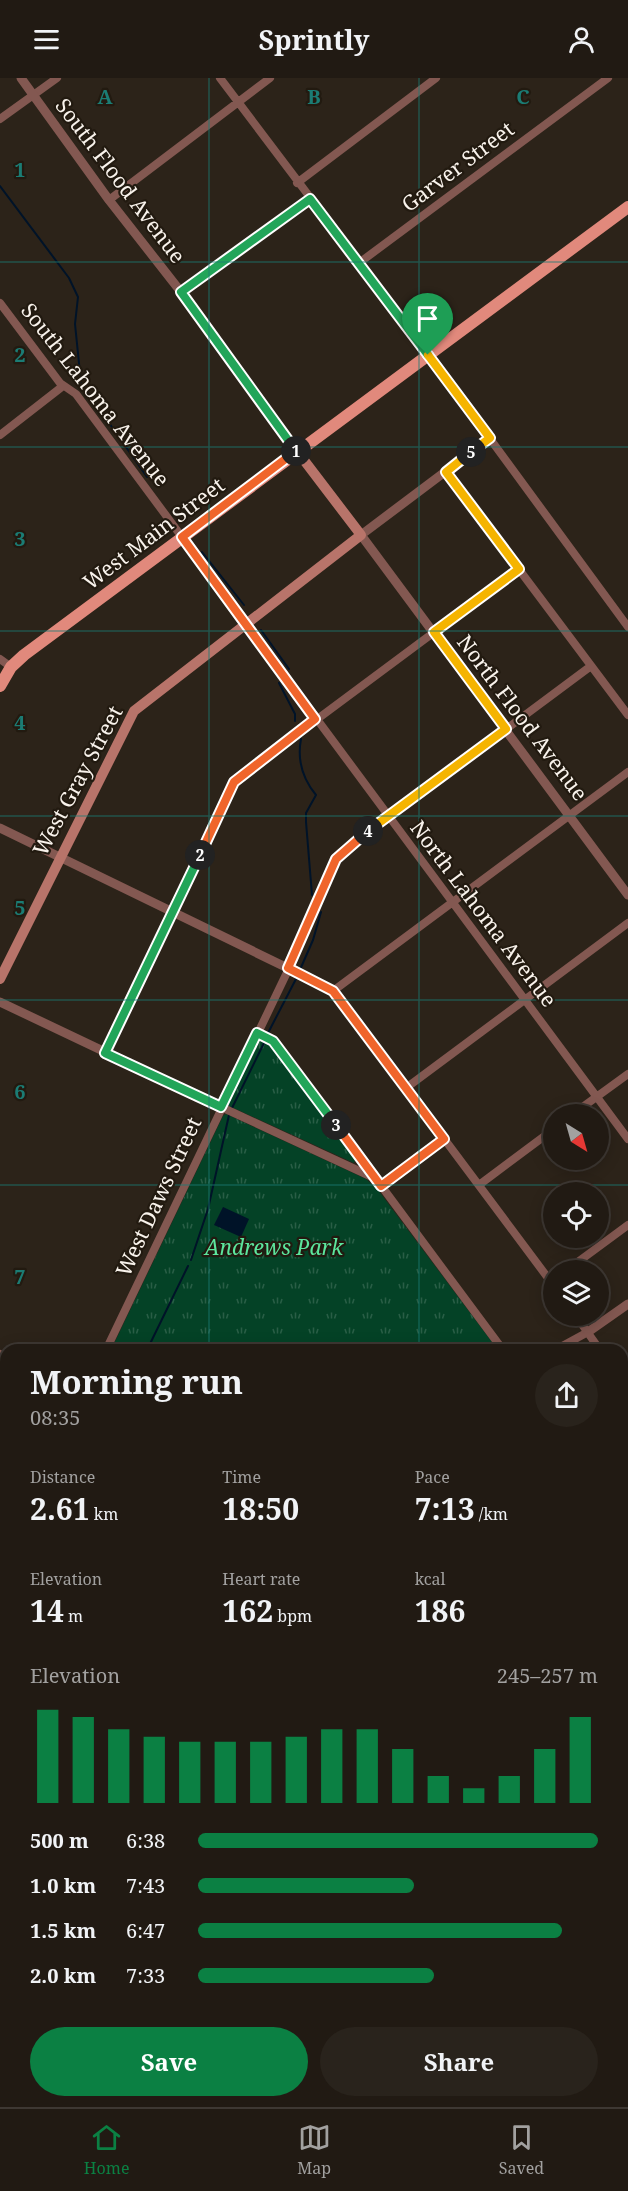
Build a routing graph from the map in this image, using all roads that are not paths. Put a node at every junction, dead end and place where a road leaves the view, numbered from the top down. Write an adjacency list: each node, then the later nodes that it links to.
1 (21, 78): 7 (street, South Flood Avenue)
2 (57, 78): 7 (street)
3 (220, 78): 8 (street)
4 (270, 78): 8 (street)
5 (436, 78): 10 (street)
6 (608, 78): 14 (street, Garver Street)
7 (33, 95): 9 (street); 12 (street, South Flood Avenue)
8 (238, 102): 10 (street); 12 (street)
9 (0, 119)
10 (297, 183): 11 (street)
11 (310, 199): 14 (street); 15 (street)
12 (109, 200): 15 (street, South Flood Avenue)
13 (628, 207): 17 (main road, West Main Street)
14 (359, 262): 17 (street)
15 (181, 292): 21 (street, South Flood Avenue)
16 (0, 303): 18 (street, South Lahoma Avenue)
17 (428, 355): 20 (street); 21 (main road, West Main Street)
18 (63, 386): 19 (street); 24 (street, South Lahoma Avenue)
19 (0, 435)
20 (490, 438): 22 (street, West Gray Street); 27 (street)
21 (297, 451): 23 (main road, North Flood Avenue); 24 (main road, West Main Street)
22 (446, 472): 23 (street, West Gray Street); 25 (street)
23 (361, 536): 26 (main road, West Gray Street); 28 (street, North Flood Avenue)
24 (182, 537): 26 (street, North Lahoma Avenue); 31 (main road, West Main Street)
25 (519, 569): 28 (street); 30 (street)
26 (246, 624): 34 (street, North Lahoma Avenue); 40 (main road, West Gray Street)
27 (628, 627)
28 (434, 632): 34 (street); 35 (street, North Flood Avenue)
29 (0, 659): 31 (street)
30 (591, 666): 33 (street); 35 (street, West Daws Street)
31 (11, 667): 32 (main road, West Main Street)
32 (0, 686)
33 (628, 715)
34 (315, 719): 38 (street, North Lahoma Avenue); 43 (street)
35 (506, 729): 37 (street, North Flood Avenue); 38 (street, West Daws Street)
36 (628, 772): 37 (street)
37 (570, 815): 41 (street, North Flood Avenue); 42 (street)
38 (388, 816): 42 (street, North Lahoma Avenue); 45 (street, West Daws Street)
39 (0, 828): 40 (street)
40 (60, 858): 43 (street); 46 (main road, West Gray Street)
41 (628, 895)
42 (452, 902): 47 (street); 48 (street, North Lahoma Avenue)
43 (174, 913): 45 (street); 51 (street)
44 (628, 923): 48 (street)
45 (295, 972): 47 (street); 50 (street, West Daws Street)
46 (0, 979)
47 (333, 991): 53 (street)
48 (525, 1000): 53 (street); 54 (street, North Lahoma Avenue)
49 (0, 1002): 51 (street)
50 (257, 1033): 56 (street, West Daws Street); 60 (street)
51 (105, 1053): 56 (street)
52 (628, 1074): 54 (street)
53 (406, 1088): 58 (street)
54 (597, 1097): 55 (street); 59 (street, North Lahoma Avenue)
55 (587, 1104)
56 (221, 1107): 60 (street); 68 (street, West Daws Street)
57 (543, 1137): 61 (street)
58 (444, 1139): 60 (street); 61 (street)
59 (628, 1139)
60 (379, 1183): 69 (street)
61 (479, 1185): 64 (street)
62 (628, 1225): 63 (street)
63 (581, 1260)
64 (543, 1270)
65 (628, 1304): 67 (street)
66 (584, 1326): 67 (street)
67 (588, 1332): 70 (street); 71 (street)
68 (109, 1344)
69 (499, 1344)
70 (566, 1344)
71 (596, 1344)

